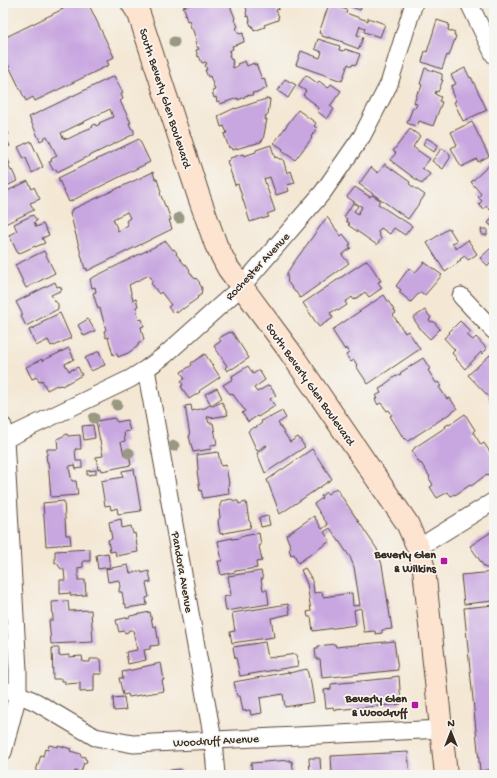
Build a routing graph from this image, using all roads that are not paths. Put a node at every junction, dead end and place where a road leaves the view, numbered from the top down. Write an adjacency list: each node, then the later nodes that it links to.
1 (132, 3): 5 (main road, South Beverly Glen Boulevard)
2 (414, 3): 5 (street, Rochester Avenue)
3 (469, 3): 4 (street)
4 (494, 55)
5 (241, 287): 8 (street, Rochester Avenue); 11 (main road, South Beverly Glen Boulevard)
6 (461, 296): 7 (street)
7 (494, 331)
8 (146, 369): 9 (street, Rochester Avenue); 14 (street, Pandora Avenue)
9 (4, 435): 12 (street)
10 (494, 501): 11 (street)
11 (418, 548): 13 (main road, South Beverly Glen Boulevard)
12 (10, 692): 14 (street, Woodruff Avenue); 15 (street)
13 (442, 729): 14 (street, Woodruff Avenue); 17 (main road, South Beverly Glen Boulevard)
14 (213, 740): 16 (street, Pandora Avenue)
15 (3, 752)
16 (216, 775)
17 (446, 775)

